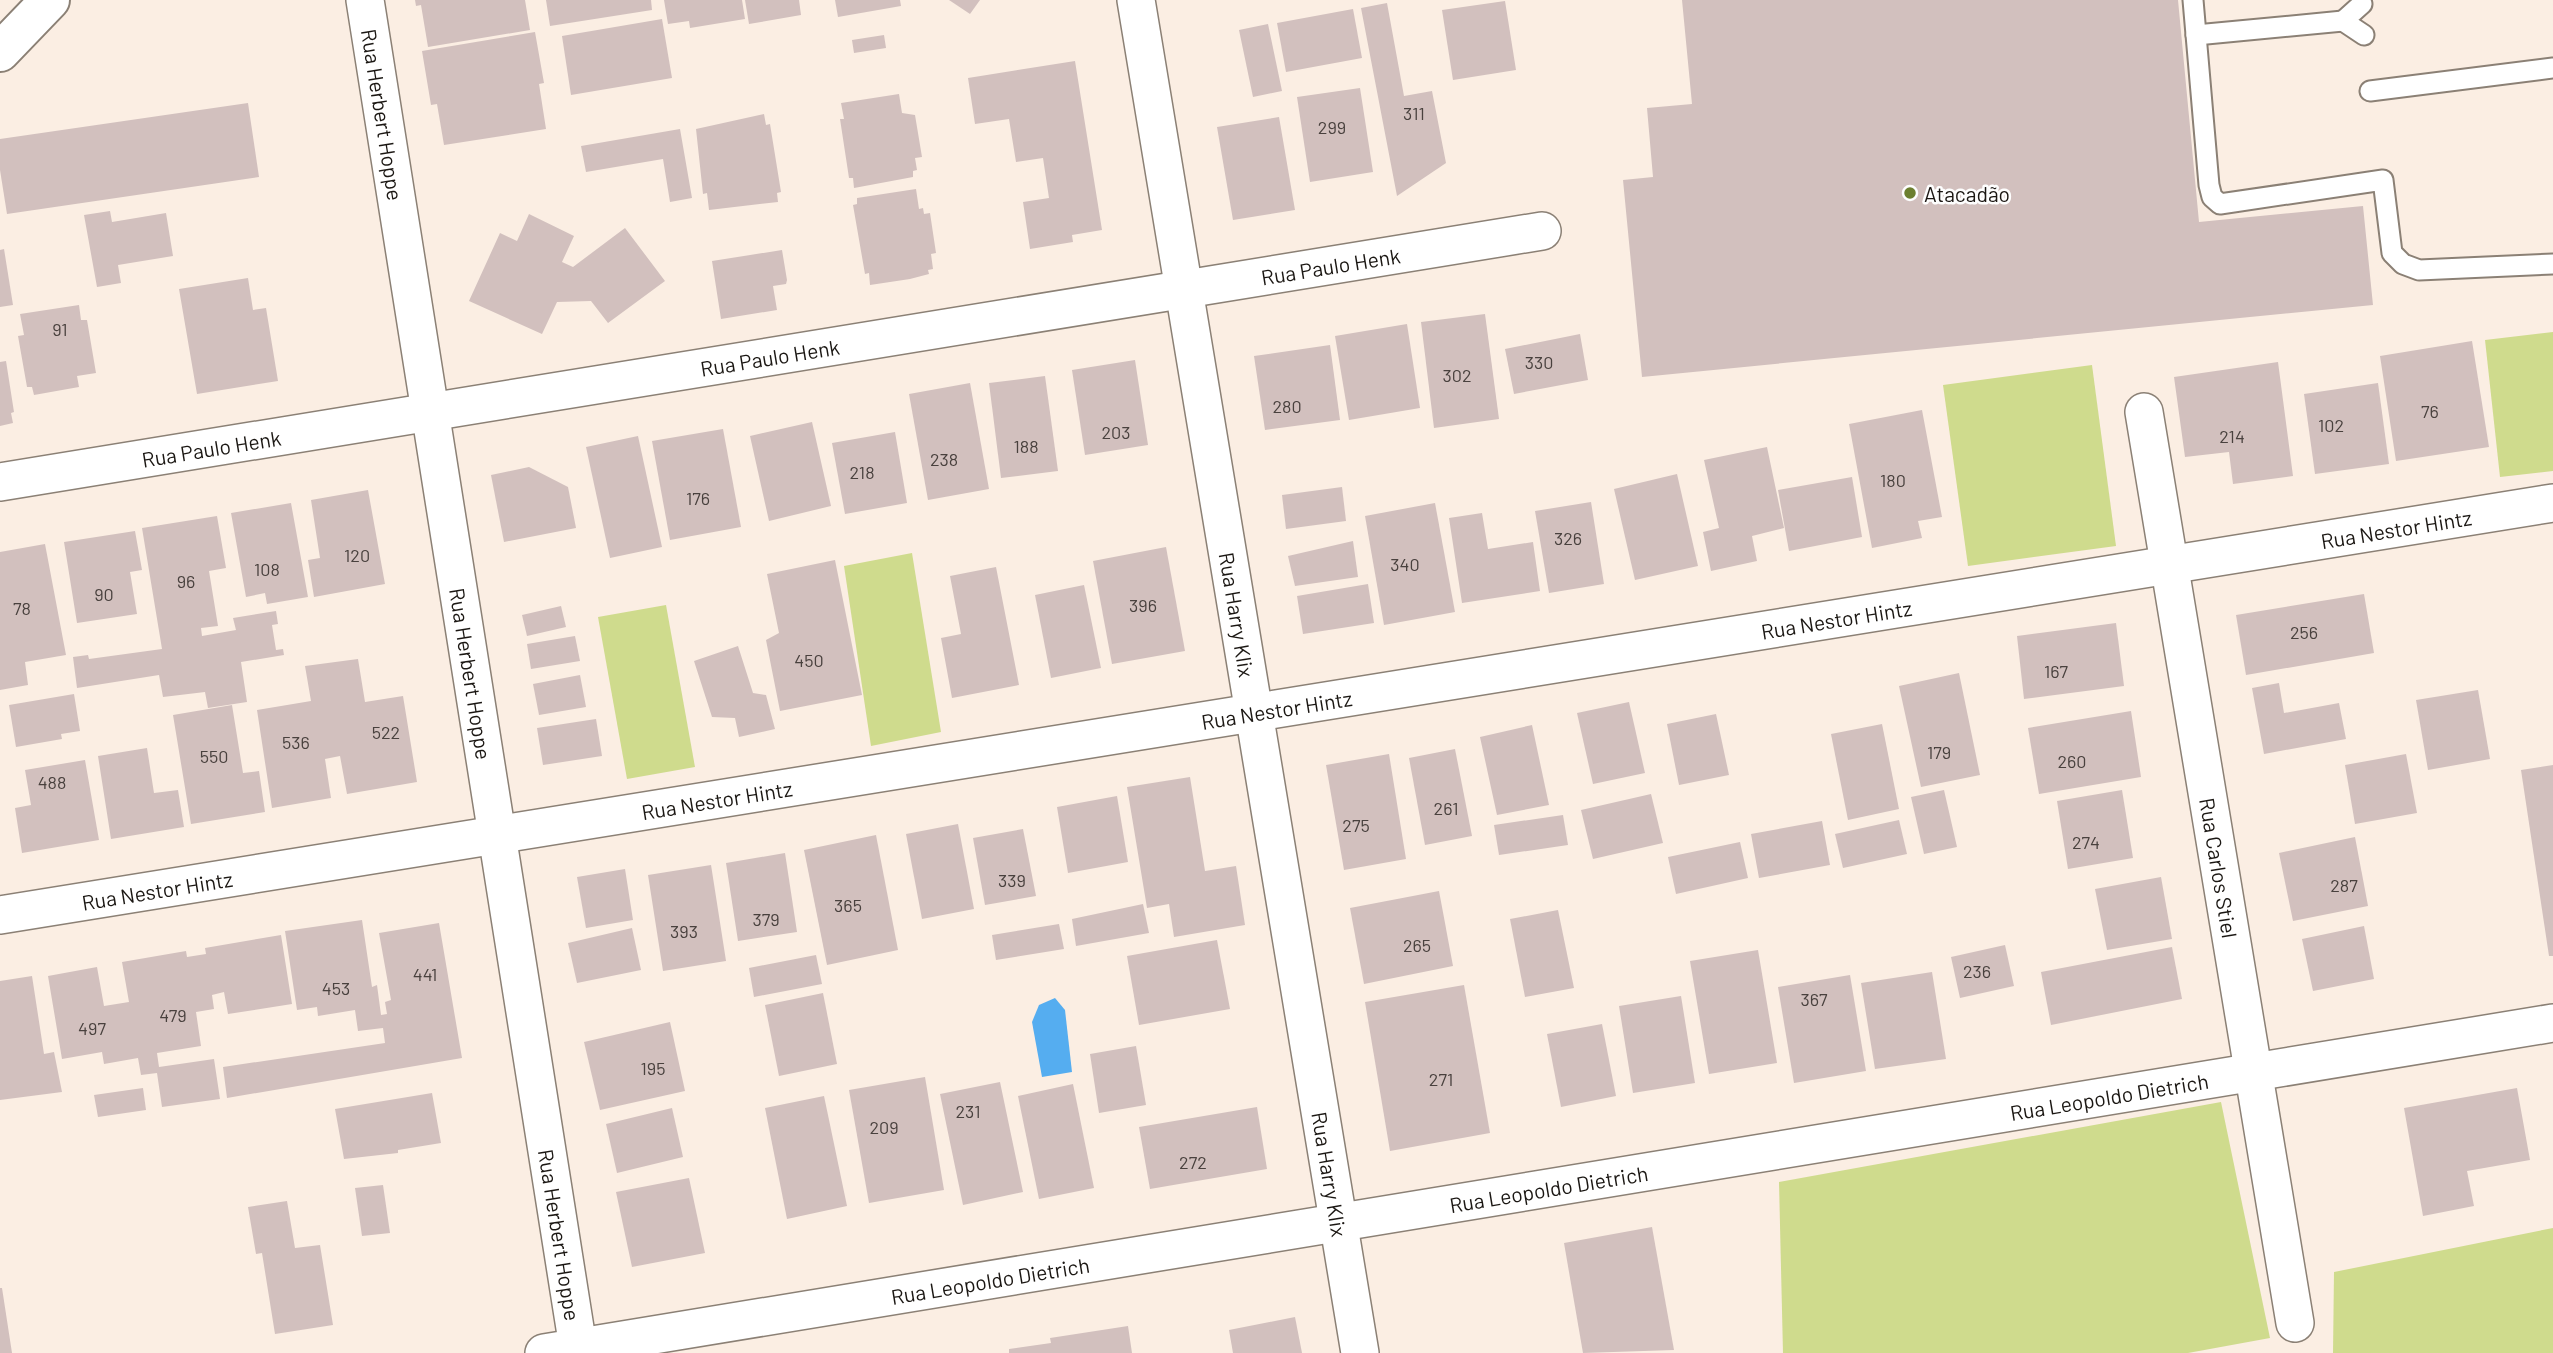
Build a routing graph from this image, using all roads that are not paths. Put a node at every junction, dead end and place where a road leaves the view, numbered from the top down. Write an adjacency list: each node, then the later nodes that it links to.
1 (50, 0): 9 (street)
2 (365, 0): 15 (street, Rua Herbert Hoppe)
3 (1136, 0): 14 (street, Rua Harry Klix)
4 (2193, 0): 7 (lane)
5 (2362, 4): 6 (lane)
6 (2343, 21): 7 (lane); 8 (lane)
7 (2196, 35): 13 (lane)
8 (2364, 35)
9 (0, 52)
10 (2553, 68): 11 (lane)
11 (2370, 91)
12 (1542, 232): 14 (street, Rua Paulo Henk)
13 (2553, 264)
14 (1184, 290): 15 (street, Rua Paulo Henk); 20 (street, Rua Harry Klix)
15 (430, 412): 17 (street, Rua Paulo Henk); 21 (street, Rua Herbert Hoppe)
16 (2144, 412): 19 (street, Rua Carlos Stiel)
17 (0, 482)
18 (2553, 503): 19 (street, Rua Nestor Hintz)
19 (2170, 565): 20 (street, Rua Nestor Hintz); 24 (street, Rua Carlos Stiel)
20 (1255, 712): 21 (street, Rua Nestor Hintz); 25 (street, Rua Harry Klix)
21 (497, 834): 22 (street, Rua Nestor Hintz); 27 (street, Rua Herbert Hoppe)
22 (0, 915)
23 (2553, 1023): 24 (street, Rua Leopoldo Dietrich)
24 (2254, 1072): 25 (street, Rua Leopoldo Dietrich); 26 (street, Rua Carlos Stiel)
25 (1339, 1222): 27 (street, Rua Leopoldo Dietrich); 28 (street, Rua Harry Klix)
26 (2295, 1323)
27 (561, 1350)
28 (1360, 1353)

